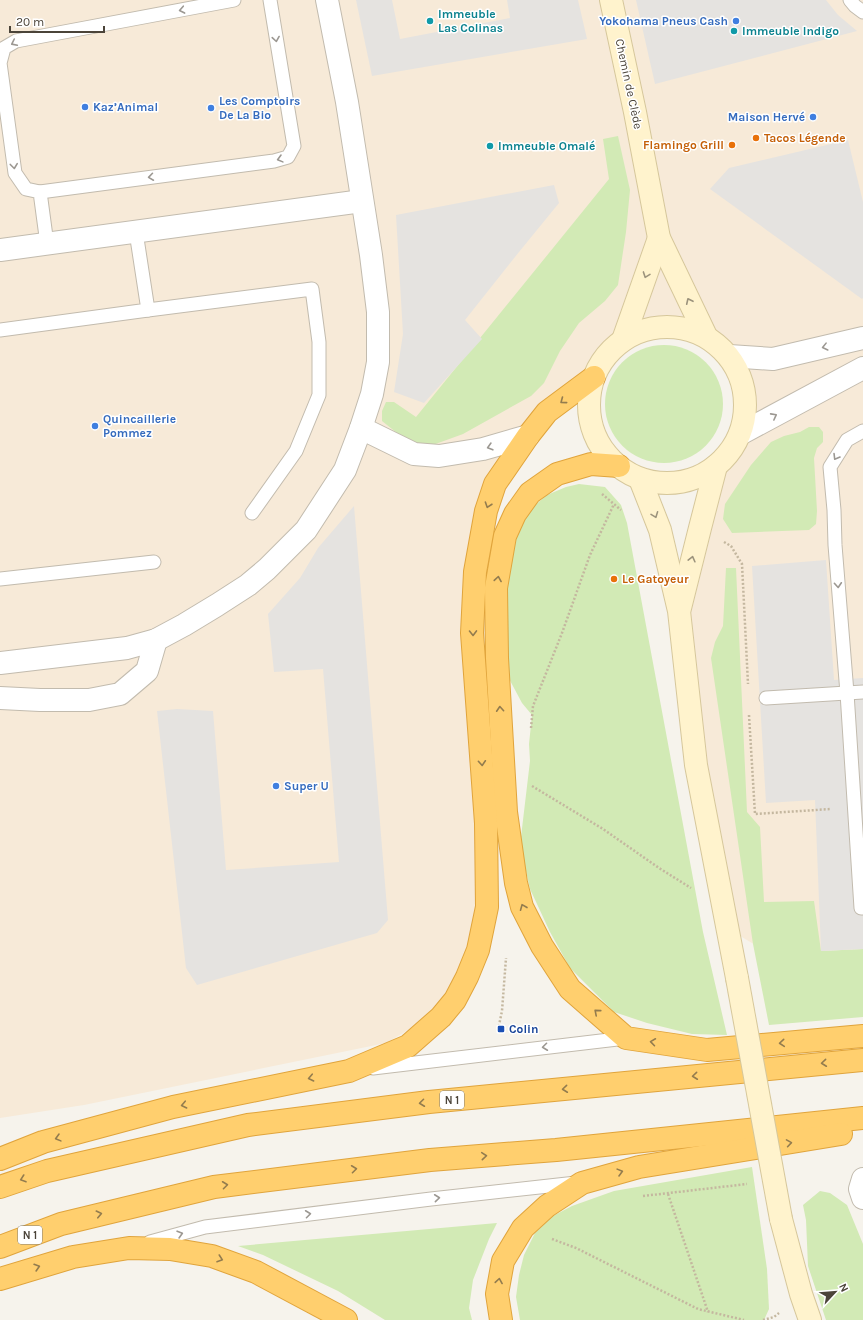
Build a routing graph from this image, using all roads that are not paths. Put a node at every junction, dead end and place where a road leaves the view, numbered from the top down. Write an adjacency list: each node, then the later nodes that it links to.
1 (234, 0): 7 (lane, one-way to 7)
2 (270, 0): 7 (lane, one-way to 7)
3 (327, 0): 8 (street)
4 (611, 0): 10 (main road, Chemin de Clède)
5 (850, 0): 6 (lane)
6 (863, 12)
7 (40, 192): 11 (lane)
8 (362, 201): 9 (street); 21 (street)
9 (136, 232): 11 (street); 13 (lane)
10 (659, 238): 15 (main road, Chemin de Clède, one-way to 10); 17 (main road, one-way to 17)
11 (47, 244): 12 (street)
12 (0, 250)
13 (148, 310): 14 (lane); 28 (lane)
14 (0, 330)
15 (706, 336): 17 (main road); 18 (main road)
16 (863, 338): 18 (street, one-way to 18)
17 (622, 340): 20 (main road)
18 (729, 356): 23 (main road)
19 (860, 370): 23 (street, one-way to 19)
20 (594, 377): 24 (highway, one-way to 24); 25 (main road)
21 (361, 428): 24 (street, one-way to 21); 32 (street)
22 (863, 431): 35 (lane, one-way to 35)
23 (740, 434): 26 (main road)
24 (528, 436): 42 (highway, one-way to 42)
25 (619, 466): 27 (main road); 40 (highway, one-way to 25)
26 (716, 466): 27 (main road); 31 (main road, one-way to 26)
27 (640, 479): 31 (main road, one-way to 31)
28 (252, 514)
29 (154, 562): 30 (lane)
30 (0, 579)
31 (679, 611): 55 (main road, bridge)
32 (156, 640): 33 (street); 36 (street)
33 (0, 663)
34 (863, 692): 35 (lane)
35 (847, 693): 37 (lane); 38 (lane)
36 (0, 698)
37 (766, 698)
38 (863, 908)
39 (863, 1036): 40 (highway, one-way to 40)
40 (626, 1038): 42 (lane, one-way to 42)
41 (863, 1060): 48 (highway, N 1, one-way to 48)
42 (349, 1071): 45 (highway, one-way to 45)
43 (863, 1118): 50 (highway, N 1, one-way to 43)
44 (863, 1130): 47 (highway, one-way to 44)
45 (0, 1159)
46 (863, 1179): 49 (street)
47 (582, 1182): 51 (lane, one-way to 47); 54 (highway, one-way to 47)
48 (0, 1187)
49 (863, 1198)
50 (0, 1247)
51 (129, 1248): 52 (highway, one-way to 51); 53 (highway, one-way to 53)
52 (0, 1279)
53 (346, 1320)
54 (501, 1320)
55 (810, 1320)

